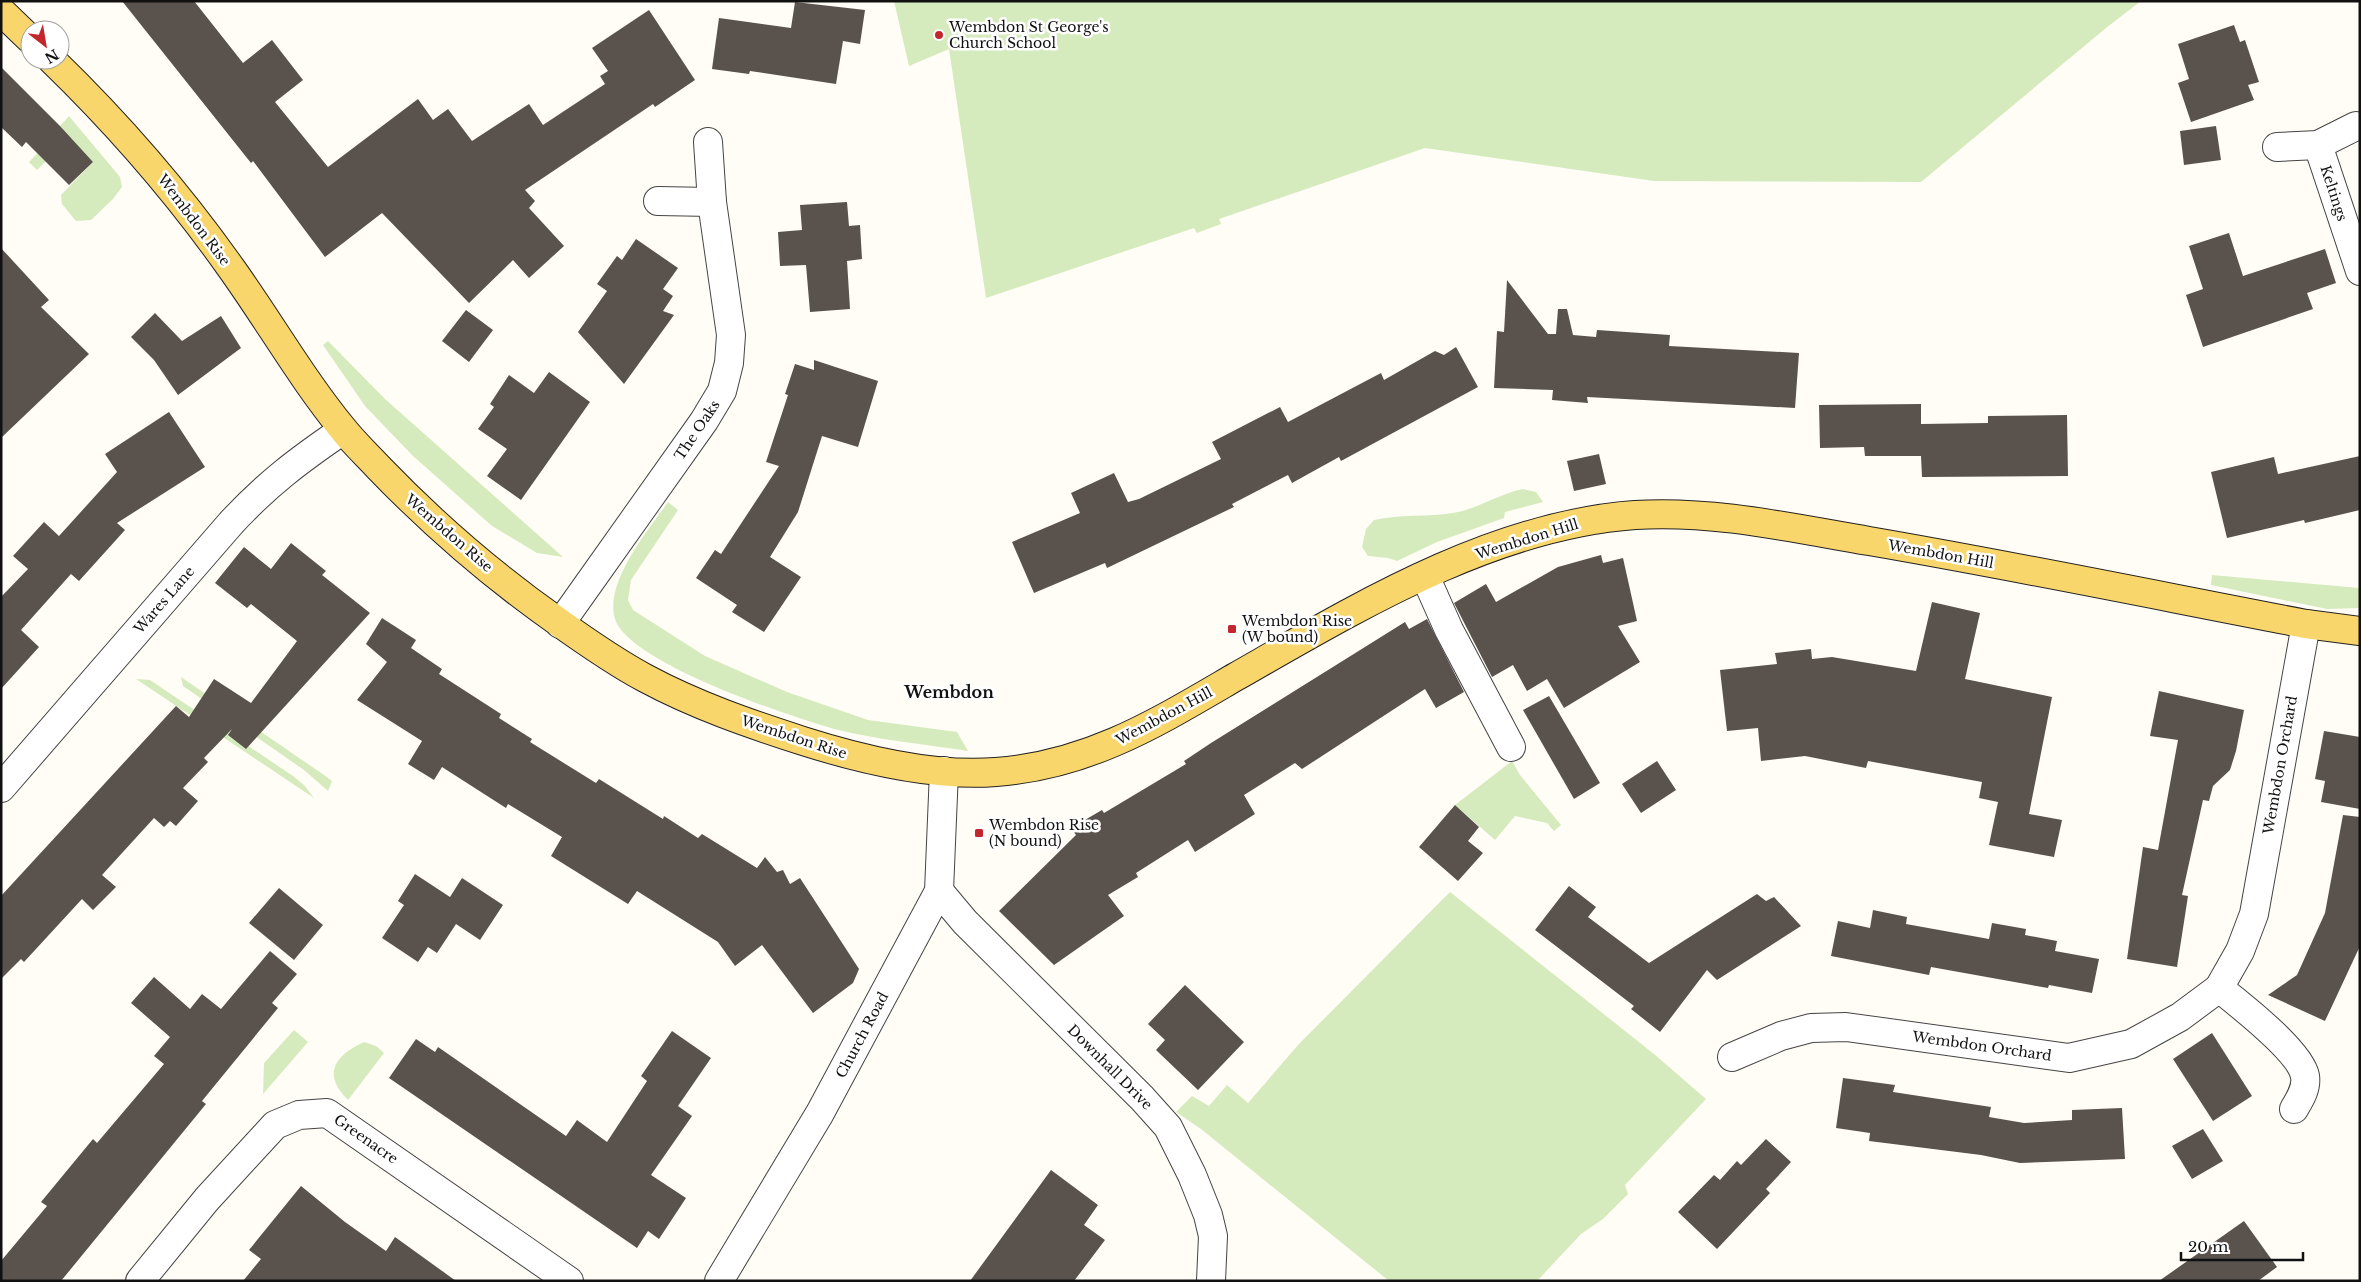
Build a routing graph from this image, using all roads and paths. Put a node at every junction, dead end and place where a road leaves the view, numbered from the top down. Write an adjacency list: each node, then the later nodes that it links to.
1 (1, 11): 2 (main road)
2 (20, 29)
3 (62, 70): 11 (main road, Wembdon Rise)
4 (2356, 126): 6 (street)
5 (708, 142): 9 (street, The Oaks)
6 (2318, 145): 7 (street); 10 (street, Keltings)
7 (2277, 147)
8 (658, 201): 9 (street)
9 (712, 202): 13 (street, The Oaks)
10 (2360, 271)
11 (343, 430): 13 (main road, Wembdon Rise); 18 (street, Wares Lane)
12 (1425, 576): 14 (main road, Wembdon Hill); 16 (street); 17 (main road, Wembdon Hill)
13 (560, 624): 17 (main road, Wembdon Rise)
14 (2306, 624): 15 (main road, Wembdon Hill); 20 (street, Wembdon Orchard)
15 (2360, 631)
16 (1511, 747)
17 (944, 771): 19 (street, Church Road)
18 (1, 788)
19 (939, 891): 25 (street, Church Road); 26 (street, Downhall Drive)
20 (2219, 988): 21 (street, Wembdon Orchard); 22 (street)
21 (1732, 1057)
22 (2294, 1108)
23 (140, 1281): 24 (street, Greenacre)
24 (569, 1281)
25 (719, 1281)
26 (1211, 1281)

